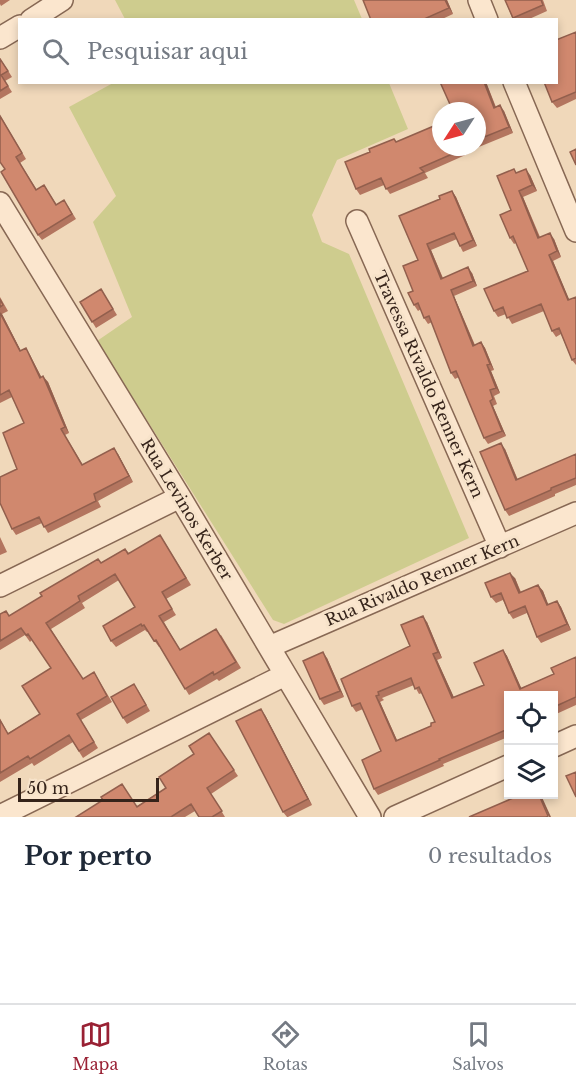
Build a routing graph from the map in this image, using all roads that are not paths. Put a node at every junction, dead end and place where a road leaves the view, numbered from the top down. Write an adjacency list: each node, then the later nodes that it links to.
1 (62, 0): 3 (street)
2 (479, 0): 4 (street)
3 (34, 18)
4 (486, 18)
5 (18, 27): 6 (street)
6 (0, 38)
7 (515, 84): 10 (street)
8 (0, 202): 11 (street, Rua Levinos Kerber)
9 (357, 221): 13 (street, Travessa Rivaldo Renner Kern)
10 (576, 231)
11 (180, 497): 14 (street); 15 (street, Rua Levinos Kerber)
12 (576, 513): 13 (street, Rua Rivaldo Renner Kern)
13 (500, 547): 15 (street, Rua Rivaldo Renner Kern)
14 (0, 586)
15 (269, 647): 16 (street, Rua Levinos Kerber)
16 (285, 675): 20 (street); 21 (street, Rua Levinos Kerber)
17 (576, 736): 18 (street)
18 (556, 745)
19 (504, 768): 22 (street)
20 (0, 816)
21 (370, 817)
22 (395, 817)

